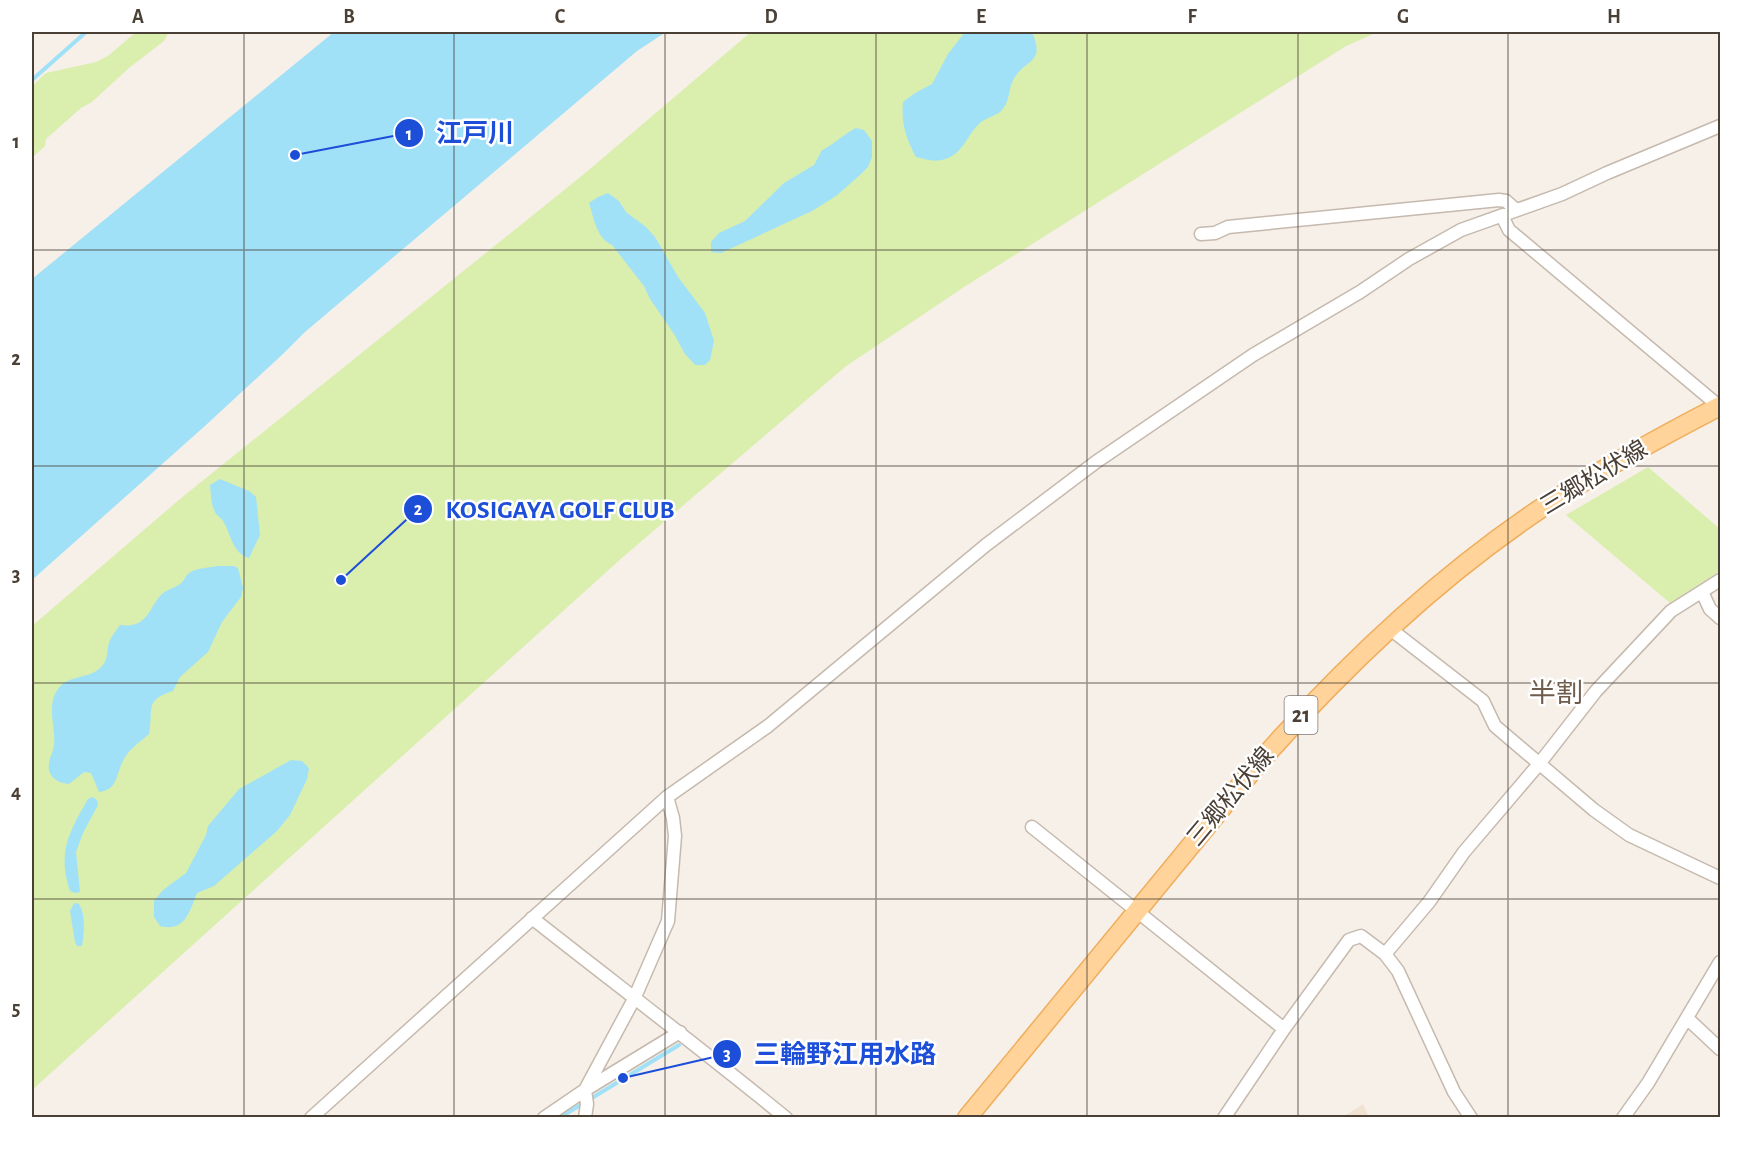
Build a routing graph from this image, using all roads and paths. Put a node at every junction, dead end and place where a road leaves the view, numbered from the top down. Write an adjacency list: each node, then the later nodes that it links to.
1 (1720, 126): 2 (street)
2 (1516, 210): 3 (street); 4 (street)
3 (1502, 216): 5 (street); 11 (street)
4 (1201, 234)
5 (1720, 406): 9 (main road, 三郷松伏線 / 21)
6 (1720, 580): 7 (street)
7 (1702, 592): 8 (street); 10 (street)
8 (1720, 618)
9 (1389, 628): 10 (street); 14 (main road, 三郷松伏線 / 21)
10 (1539, 764): 13 (street); 16 (street)
11 (667, 797): 15 (street); 19 (street)
12 (1032, 827): 14 (street)
13 (1720, 878)
14 (1136, 912): 21 (street); 29 (main road, 三郷松伏線 / 21)
15 (532, 918): 19 (street); 25 (street)
16 (1384, 954): 21 (street); 31 (street)
17 (1720, 962): 18 (street)
18 (1716, 982): 20 (street)
19 (634, 999): 22 (street); 24 (street)
20 (1688, 1019): 23 (street); 32 (street)
21 (1284, 1029): 30 (street)
22 (680, 1032): 24 (street); 28 (street)
23 (1720, 1049)
24 (585, 1090): 26 (street); 27 (street)
25 (311, 1118)
26 (544, 1118)
27 (585, 1118)
28 (786, 1118)
29 (967, 1118)
30 (1224, 1118)
31 (1472, 1118)
32 (1623, 1118)

